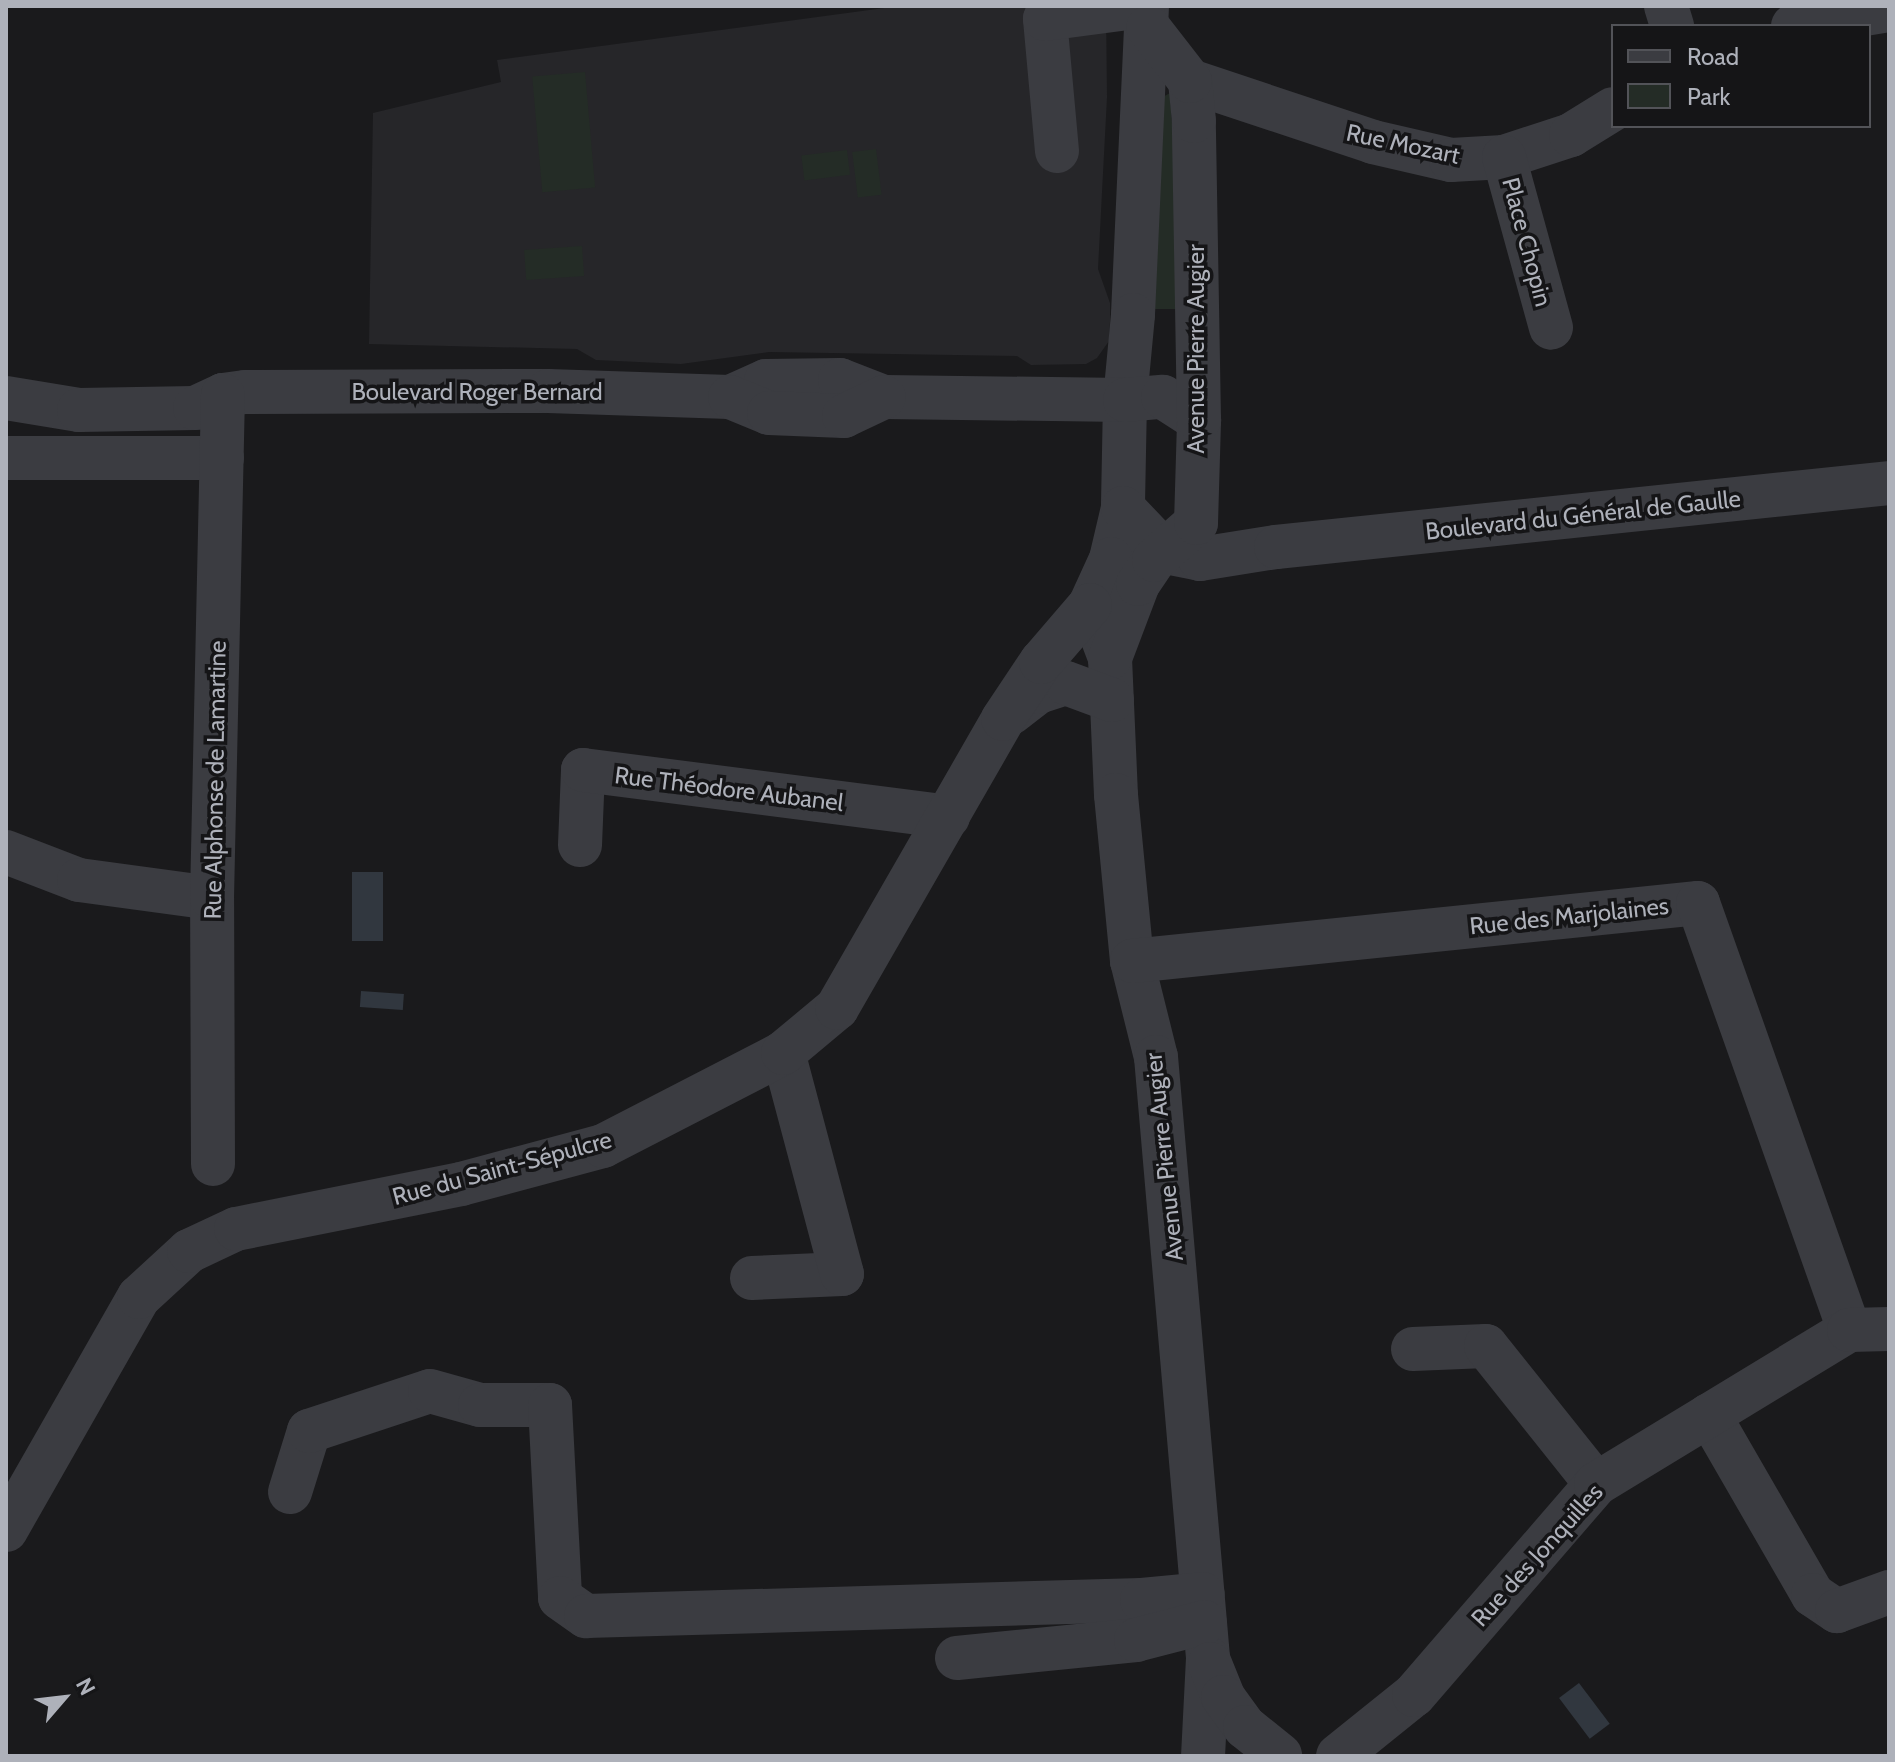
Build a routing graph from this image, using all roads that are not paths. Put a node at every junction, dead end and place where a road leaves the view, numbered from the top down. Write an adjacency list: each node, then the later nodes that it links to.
1 (1889, 10): 3 (street)
2 (1146, 13): 4 (street); 6 (street); 11 (street)
3 (1805, 24)
4 (1190, 81): 7 (street, Rue Mozart); 12 (street, Avenue Pierre Augier)
5 (1611, 110): 7 (street, Rue Mozart)
6 (1057, 151)
7 (1504, 157): 8 (street, Place Chopin)
8 (1551, 328)
9 (223, 395): 10 (street, Boulevard Roger Bernard); 11 (street, Boulevard Roger Bernard); 14 (street, Rue Alphonse de Lamartine)
10 (12, 398)
11 (1125, 400): 12 (street, Boulevard Roger Bernard); 16 (street)
12 (1199, 420): 17 (street, Avenue Pierre Augier)
13 (6, 458): 14 (street)
14 (222, 458): 24 (street, Rue Alphonse de Lamartine)
15 (1889, 483): 17 (street, Boulevard du Général de Gaulle)
16 (1123, 508): 17 (street); 18 (street)
17 (1180, 537): 19 (street, Avenue Pierre Augier)
18 (1090, 605): 19 (street, Avenue Pierre Augier); 20 (street, Rue du Saint-Sépulcre)
19 (1111, 679): 20 (street, Rue du Saint-Sépulcre); 25 (street, Avenue Pierre Augier)
20 (1003, 719): 21 (street, Rue du Saint-Sépulcre)
21 (948, 817): 22 (street, Rue Théodore Aubanel); 26 (street, Rue du Saint-Sépulcre)
22 (580, 845)
23 (6, 852): 24 (street)
24 (212, 898): 27 (street, Rue Alphonse de Lamartine)
25 (1132, 961): 29 (street, Rue des Marjolaines); 36 (street, Avenue Pierre Augier)
26 (783, 1053): 28 (street); 34 (street, Rue du Saint-Sépulcre)
27 (213, 1164)
28 (752, 1278)
29 (1869, 1330): 31 (street, Rue des Jonquilles)
30 (1413, 1349): 32 (street)
31 (1709, 1415): 32 (street, Rue des Jonquilles); 35 (street)
32 (1596, 1484): 41 (street, Rue des Jonquilles)
33 (290, 1492): 36 (street)
34 (7, 1526)
35 (1889, 1592)
36 (1206, 1625): 37 (street); 38 (street, Avenue Pierre Augier); 40 (street, Avenue Pierre Augier)
37 (957, 1658)
38 (1203, 1756)
39 (1237, 1756): 40 (street)
40 (1281, 1756)
41 (1338, 1756)

